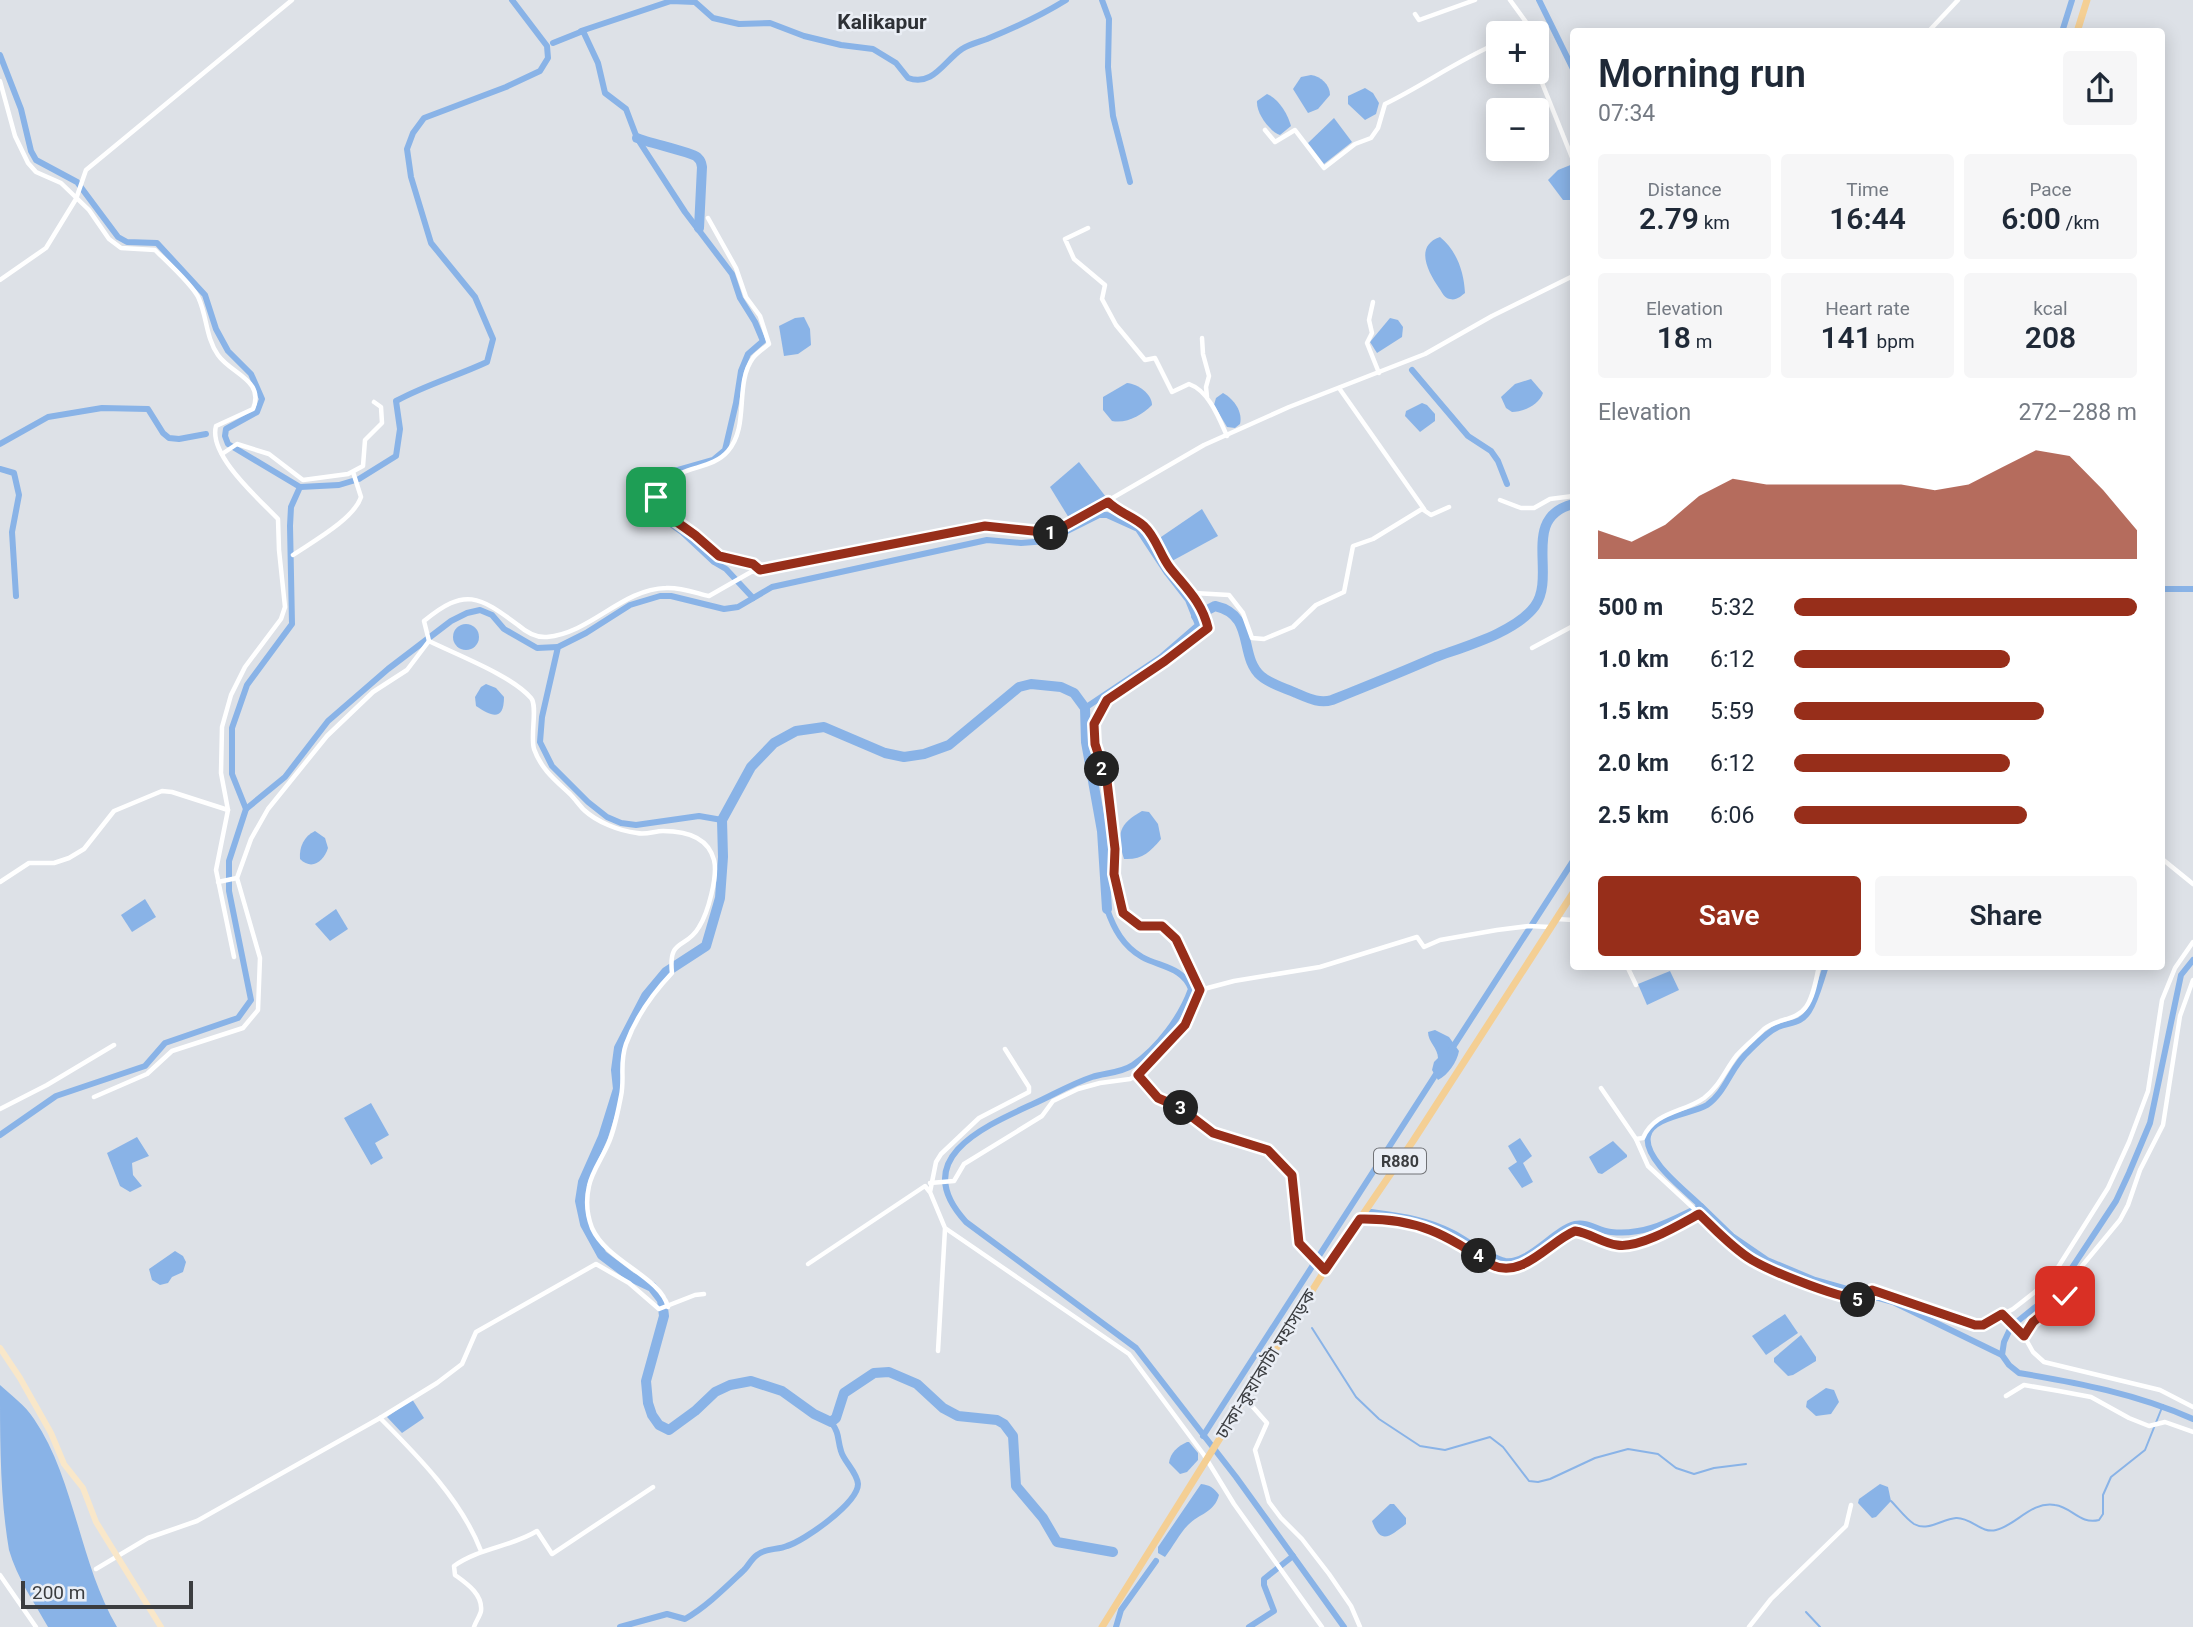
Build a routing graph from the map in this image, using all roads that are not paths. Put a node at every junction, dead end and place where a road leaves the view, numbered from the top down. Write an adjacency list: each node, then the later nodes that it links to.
1 (292, 0): 15 (street)
2 (1475, 0): 6 (street)
3 (1510, 0): 7 (street)
4 (1958, 0): 8 (street)
5 (2087, 0): 9 (main road)
6 (1415, 14)
7 (1525, 21)
8 (1932, 28)
9 (2078, 28)
10 (1486, 49): 13 (street)
11 (0, 81): 15 (street)
12 (1542, 84): 14 (street)
13 (1265, 130)
14 (1570, 153)
15 (77, 197): 19 (street); 29 (street)
16 (708, 218): 37 (street)
17 (1088, 228): 26 (street)
18 (0, 268): 19 (street)
19 (5, 276): 21 (street)
20 (1570, 277): 24 (street)
21 (0, 280)
22 (1373, 302): 24 (street)
23 (1202, 338): 26 (street)
24 (1379, 373): 25 (street)
25 (1339, 388): 28 (street); 35 (street)
26 (1207, 398): 28 (street)
27 (374, 402): 30 (street)
28 (1227, 436): 33 (street)
29 (222, 454): 30 (street); 42 (street)
30 (353, 472): 36 (street)
31 (1570, 496): 32 (street)
32 (1500, 500)
33 (1108, 502): 37 (street); 38 (street)
34 (1449, 507): 35 (street)
35 (1425, 510): 38 (street)
36 (293, 555)
37 (760, 570): 40 (street)
38 (1194, 593): 57 (street)
39 (1570, 628): 41 (street)
40 (429, 641): 44 (street); 73 (street)
41 (1532, 648)
42 (228, 810): 45 (street); 46 (street)
43 (2165, 861): 47 (street)
44 (237, 878): 46 (street); 62 (street)
45 (0, 882)
46 (218, 882): 52 (street)
47 (2193, 884)
48 (1570, 898): 50 (main road, ঢাকা-কুয়াকাটা মহাসড়ক / R880)
49 (1570, 920): 50 (street)
50 (1554, 923): 57 (street); 68 (main road, ঢাকা-কুয়াকাটা মহাসড়ক / R880)
51 (2193, 942): 74 (street)
52 (234, 957)
53 (1629, 970): 56 (street)
54 (1818, 970): 64 (street)
55 (2193, 980): 75 (street)
56 (1636, 985)
57 (1200, 990): 60 (street)
58 (114, 1045): 63 (street)
59 (1005, 1049): 65 (street)
60 (1138, 1075): 65 (street); 71 (street)
61 (1601, 1088): 64 (street)
62 (94, 1097)
63 (0, 1109)
64 (1636, 1139): 67 (street)
65 (930, 1183): 66 (street)
66 (930, 1192): 69 (street); 70 (street)
67 (1699, 1214): 68 (street); 74 (street)
68 (1360, 1219): 71 (main road, ঢাকা-কুয়াকাটা মহাসড়ক / R880)
69 (945, 1228): 77 (street); 93 (street)
70 (808, 1264)
71 (1325, 1270): 79 (main road, ঢাকা-কুয়াকাটা মহাসড়ক / R880)
72 (705, 1294): 73 (street)
73 (668, 1307): 81 (street)
74 (2002, 1314): 75 (street)
75 (2024, 1336): 80 (street)
76 (0, 1348): 86 (street)
77 (938, 1351)
78 (2006, 1396): 82 (street)
79 (1245, 1398): 92 (main road, ঢাকা-কুয়াকাটা মহাসড়ক / R880); 94 (street)
80 (2193, 1407)
81 (380, 1418): 85 (street); 86 (street)
82 (2193, 1432)
83 (653, 1487): 85 (street)
84 (1851, 1504): 95 (street)
85 (481, 1551): 91 (street)
86 (116, 1557): 87 (street); 90 (street)
87 (96, 1569)
88 (0, 1575): 89 (street)
89 (36, 1627)
90 (161, 1627)
91 (474, 1627)
92 (1102, 1627)
93 (1322, 1627)
94 (1360, 1627)
95 (1749, 1627)

